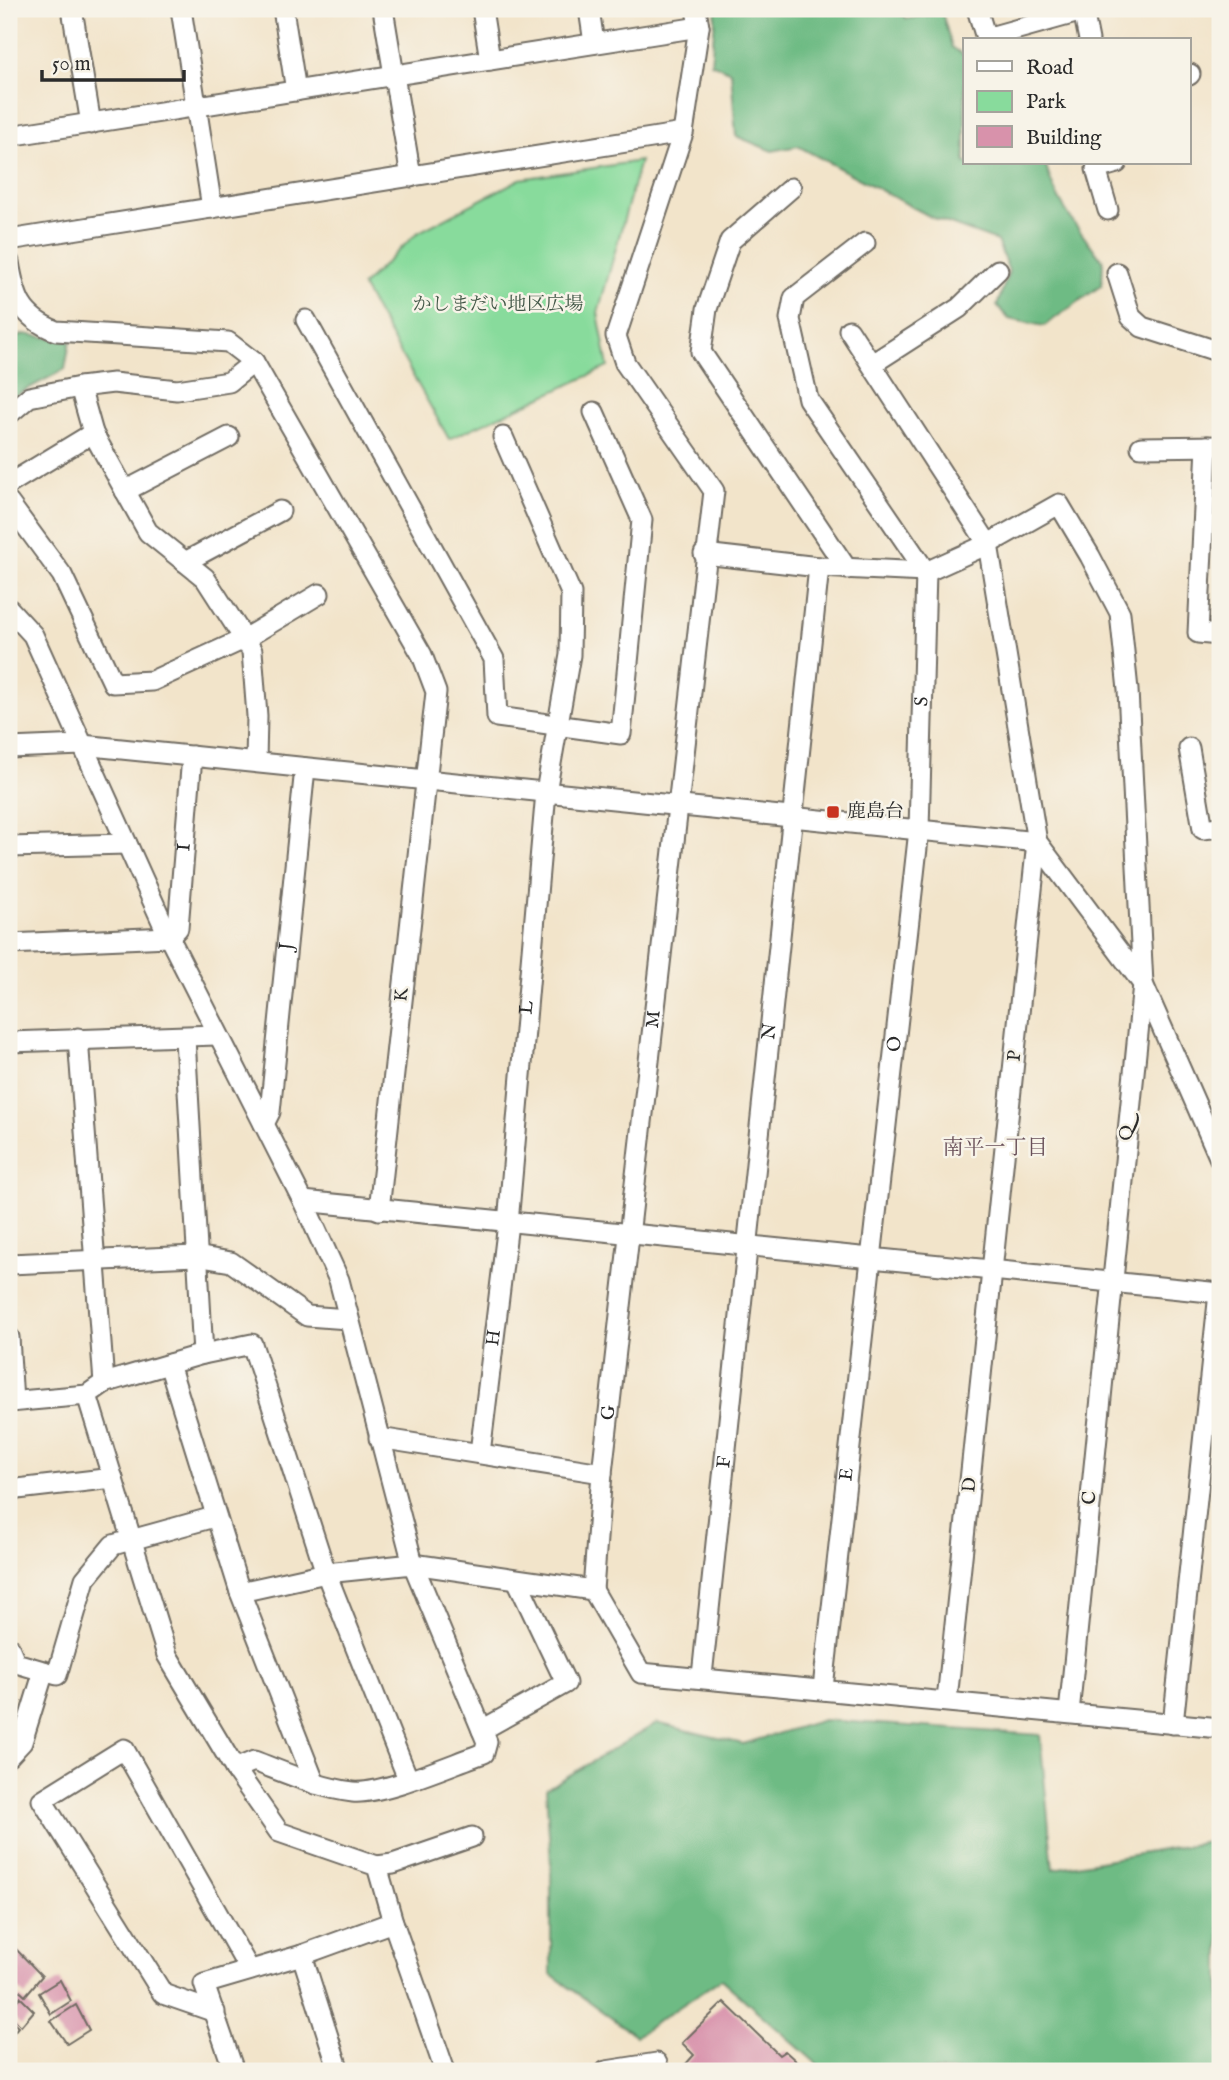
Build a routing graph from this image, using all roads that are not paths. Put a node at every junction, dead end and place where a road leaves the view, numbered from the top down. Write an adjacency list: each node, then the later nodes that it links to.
1 (72, 9): 16 (street)
2 (181, 9): 15 (street)
3 (283, 9): 14 (street)
4 (383, 9): 13 (street)
5 (482, 9): 12 (street)
6 (589, 9): 11 (street)
7 (977, 9): 8 (street)
8 (1086, 9): 10 (street)
9 (697, 18): 11 (street); 17 (street, M)
10 (1089, 38)
11 (594, 43): 12 (street)
12 (490, 60): 13 (street)
13 (393, 75): 14 (street); 20 (street)
14 (296, 91): 15 (street)
15 (196, 107): 16 (street); 22 (street)
16 (91, 124): 18 (street)
17 (683, 133): 20 (street); 47 (street, M)
18 (9, 136)
19 (1114, 164): 23 (street)
20 (411, 177): 22 (street)
21 (791, 188): 50 (street)
22 (212, 208): 24 (street)
23 (1108, 210)
24 (9, 240)
25 (865, 243): 51 (street)
26 (9, 262): 32 (street)
27 (998, 270): 33 (street)
28 (1117, 273): 31 (street)
29 (306, 320): 56 (street)
30 (849, 330): 33 (street)
31 (1220, 352)
32 (254, 362): 34 (street); 63 (street, K)
33 (872, 365): 46 (street)
34 (80, 387): 36 (street); 37 (street)
35 (594, 412): 56 (street)
36 (9, 414)
37 (93, 433): 42 (street); 43 (street)
38 (229, 437): 43 (street)
39 (503, 437): 56 (street, L)
40 (1214, 446): 41 (street); 54 (street)
41 (1141, 447)
42 (9, 484)
43 (125, 491): 48 (street)
44 (9, 503): 55 (street)
45 (279, 511): 48 (street)
46 (988, 544): 51 (street); 69 (street); 74 (street)
47 (704, 554): 49 (street); 65 (street, M)
48 (185, 562): 55 (street)
49 (820, 567): 50 (street); 66 (street, N)
50 (847, 569): 51 (street)
51 (926, 572): 68 (street, S)
52 (318, 594): 55 (street)
53 (9, 609): 57 (street)
54 (1220, 635)
55 (244, 639): 61 (street)
56 (557, 727): 64 (street, L)
57 (82, 745): 58 (street); 60 (street); 70 (street)
58 (9, 748)
59 (1189, 748): 67 (street)
60 (192, 756): 61 (street); 72 (street, I)
61 (256, 762): 62 (street)
62 (305, 768): 63 (street); 79 (street, J)
63 (425, 780): 64 (street); 82 (street, K)
64 (546, 792): 65 (street); 83 (street, L)
65 (678, 806): 66 (street); 84 (street, M)
66 (793, 817): 68 (street); 85 (street, N)
67 (1220, 827)
68 (919, 830): 69 (street); 87 (street, O)
69 (1037, 842): 74 (street); 90 (street, P)
70 (127, 844): 71 (street); 72 (street)
71 (9, 847)
72 (169, 937): 73 (street); 75 (street)
73 (9, 944)
74 (1143, 984): 80 (street); 91 (street, Q)
75 (216, 1035): 77 (street); 79 (street)
76 (78, 1038): 77 (street); 78 (street); 88 (street)
77 (185, 1038): 86 (street)
78 (9, 1042)
79 (264, 1124): 81 (street)
80 (1220, 1159)
81 (303, 1202): 82 (street); 93 (street)
82 (379, 1210): 83 (street)
83 (508, 1223): 84 (street); 101 (street, H)
84 (631, 1235): 85 (street); 102 (street, G)
85 (748, 1246): 87 (street); 114 (street, F)
86 (196, 1256): 88 (street); 93 (street); 95 (street)
87 (871, 1259): 90 (street); 115 (street, E)
88 (95, 1260): 89 (street); 97 (street)
89 (9, 1264)
90 (992, 1270): 91 (street); 116 (street, D)
91 (1111, 1282): 92 (street); 117 (street, C)
92 (1220, 1293): 118 (street)
93 (348, 1320): 100 (street)
94 (9, 1336): 99 (street)
95 (203, 1354): 96 (street); 108 (street)
96 (169, 1364): 97 (street); 105 (street)
97 (104, 1382): 98 (street)
98 (87, 1395): 99 (street); 103 (street)
99 (11, 1402)
100 (379, 1438): 101 (street); 107 (street)
101 (480, 1453): 102 (street)
102 (602, 1473): 110 (street, G)
103 (113, 1478): 104 (street); 106 (street)
104 (9, 1490)
105 (214, 1517): 106 (street); 111 (street)
106 (130, 1542): 113 (street); 122 (street)
107 (413, 1564): 108 (street); 109 (street); 120 (street)
108 (326, 1573): 111 (street); 123 (street)
109 (517, 1580): 110 (street); 120 (street)
110 (593, 1590): 114 (street)
111 (240, 1592): 124 (street)
112 (9, 1647): 113 (street)
113 (44, 1671): 121 (street)
114 (702, 1676): 115 (street)
115 (823, 1688): 116 (street)
116 (947, 1700): 117 (street)
117 (1069, 1713): 118 (street)
118 (1173, 1724): 119 (street)
119 (1220, 1728)
120 (482, 1730): 123 (street)
121 (9, 1756)
122 (235, 1769): 124 (street); 126 (street)
123 (408, 1779): 124 (street)
124 (315, 1784)
125 (472, 1837): 126 (street)
126 (377, 1866): 127 (street)
127 (393, 1922): 128 (street); 134 (street)
128 (302, 1955): 129 (street); 133 (street)
129 (249, 1969): 130 (street); 130 (street)
130 (215, 2012): 132 (street)
131 (658, 2067): 135 (street)
132 (234, 2071)
133 (339, 2071)
134 (445, 2071)
135 (606, 2071)

